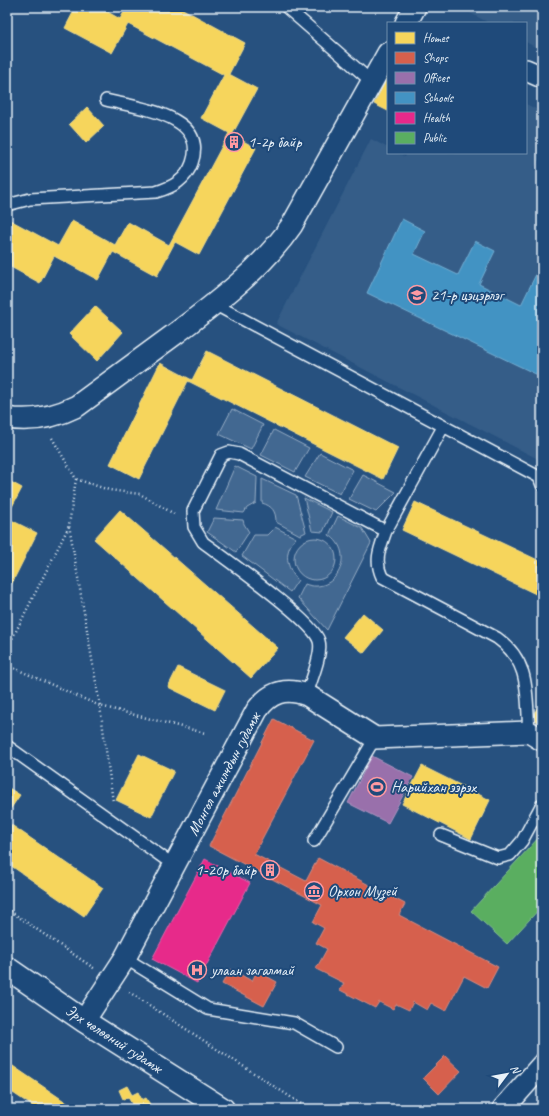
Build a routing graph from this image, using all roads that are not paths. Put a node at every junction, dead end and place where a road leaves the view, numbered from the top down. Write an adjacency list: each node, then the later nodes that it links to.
1 (286, 7): 5 (lane)
2 (387, 55): 5 (street)
3 (527, 70): 4 (street)
4 (542, 77)
5 (372, 82): 8 (street)
6 (106, 100): 7 (lane)
7 (7, 205)
8 (214, 304): 9 (street); 10 (lane)
9 (7, 418)
10 (443, 427): 11 (lane); 12 (lane)
11 (542, 485)
12 (386, 531): 13 (lane); 14 (lane)
13 (307, 695): 15 (street, Монгол ажилчдын гудамж); 20 (street, Монгол ажилчдын гудамж)
14 (535, 736): 15 (street)
15 (375, 738): 19 (lane)
16 (7, 746): 20 (lane)
17 (542, 804): 18 (lane)
18 (441, 835)
19 (314, 841)
20 (175, 866): 21 (street, Монгол ажилчдын гудамж)
21 (125, 958): 23 (street, Монгол ажилчдын гудамж); 24 (lane)
22 (8, 970): 23 (main road, Эрх чөлөөний гудамж)
23 (84, 1021): 26 (main road, Эрх чөлөөний гудамж)
24 (336, 1046)
25 (542, 1065): 27 (street)
26 (223, 1109)
27 (503, 1109)

